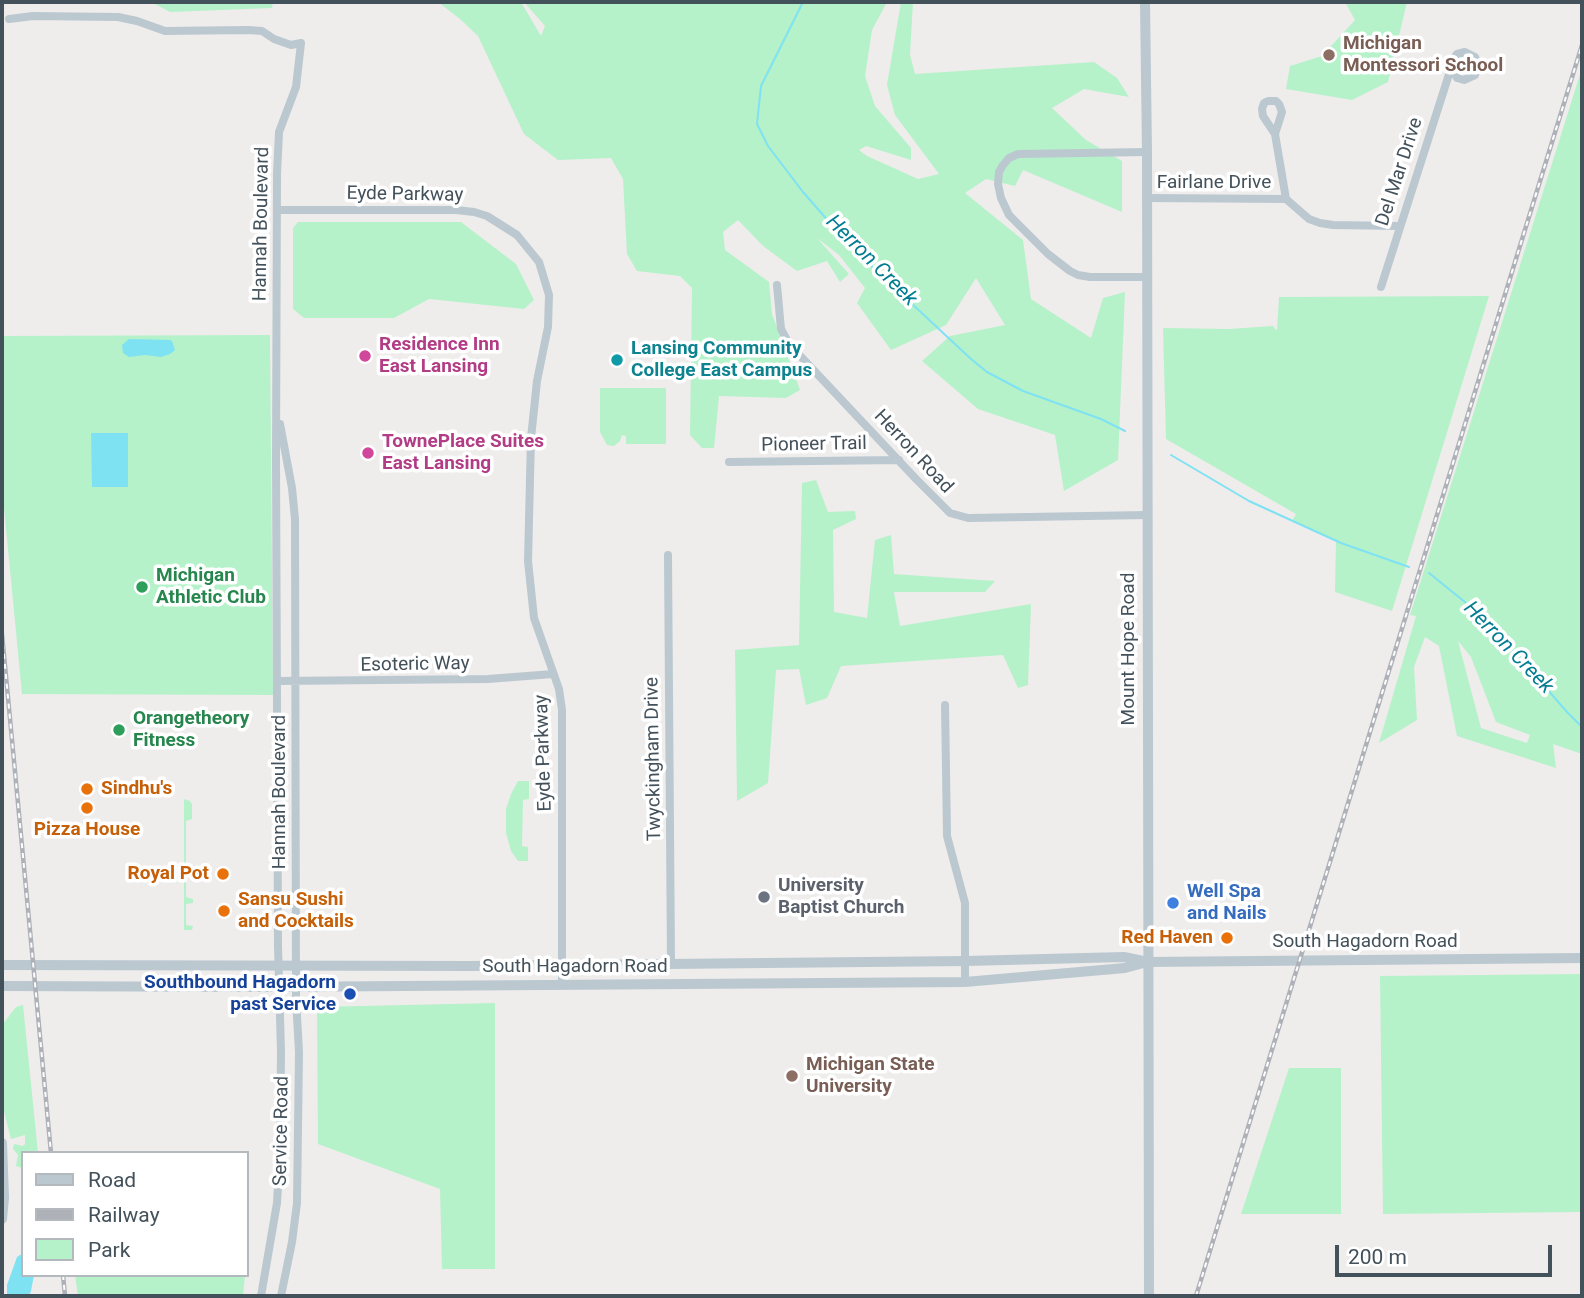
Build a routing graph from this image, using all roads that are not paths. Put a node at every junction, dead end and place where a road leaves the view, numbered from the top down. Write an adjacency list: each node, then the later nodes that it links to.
1 (1145, 2): 5 (street, Mount Hope Road)
2 (9, 19): 8 (street, Hannah Boulevard)
3 (1451, 68): 9 (street, Del Mar Drive)
4 (1275, 134): 7 (street)
5 (1147, 152): 6 (street, Mount Hope Road); 10 (street)
6 (1146, 198): 7 (street, Fairlane Drive); 10 (street, Mount Hope Road)
7 (1286, 200): 9 (street, Fairlane Drive)
8 (277, 210): 13 (street, Hannah Boulevard); 18 (street, Eyde Parkway)
9 (1399, 226): 12 (street, Del Mar Drive)
10 (1146, 277): 16 (street, Mount Hope Road)
11 (777, 285): 14 (street, Herron Road)
12 (1381, 287)
13 (277, 411): 19 (street, Hannah Boulevard); 20 (street, Hannah Boulevard)
14 (899, 460): 15 (street, Pioneer Trail); 16 (street, Herron Road)
15 (729, 462)
16 (1147, 515): 24 (street, Mount Hope Road)
17 (668, 555): 29 (street, Twyckingham Drive)
18 (552, 674): 20 (street, Esoteric Way); 31 (street, Eyde Parkway)
19 (277, 681): 20 (street, Esoteric Way); 26 (street, Hannah Boulevard)
20 (295, 681): 27 (street, Hannah Boulevard)
21 (945, 705): 23 (street)
22 (1582, 958): 24 (street, South Hagadorn Road)
23 (965, 961): 24 (street, South Hagadorn Road); 25 (street, South Hagadorn Road); 33 (street)
24 (1147, 962): 33 (street, South Hagadorn Road); 45 (street, Mount Hope Road)
25 (805, 963): 29 (street, South Hagadorn Road); 34 (street)
26 (278, 964): 27 (street, South Hagadorn Road); 30 (street, South Hagadorn Road); 39 (street, Hannah Boulevard)
27 (297, 964): 32 (street, South Hagadorn Road); 40 (street, Service Road)
28 (635, 964): 29 (street, South Hagadorn Road); 31 (street, South Hagadorn Road); 35 (street)
29 (671, 964)
30 (2, 965)
31 (562, 965): 32 (street, South Hagadorn Road); 37 (street, Eyde Parkway)
32 (470, 966): 36 (street)
33 (965, 982): 34 (street, South Hagadorn Road)
34 (803, 983): 35 (street, South Hagadorn Road)
35 (635, 984): 37 (street, South Hagadorn Road)
36 (461, 985): 37 (street, South Hagadorn Road); 40 (street, South Hagadorn Road)
37 (562, 985)
38 (2, 986): 39 (street, South Hagadorn Road)
39 (278, 986): 40 (street, South Hagadorn Road); 43 (street, Hannah Boulevard)
40 (297, 986): 44 (street, Service Road)
41 (2, 1143): 42 (street)
42 (2, 1219)
43 (261, 1296)
44 (281, 1296)
45 (1149, 1296)

